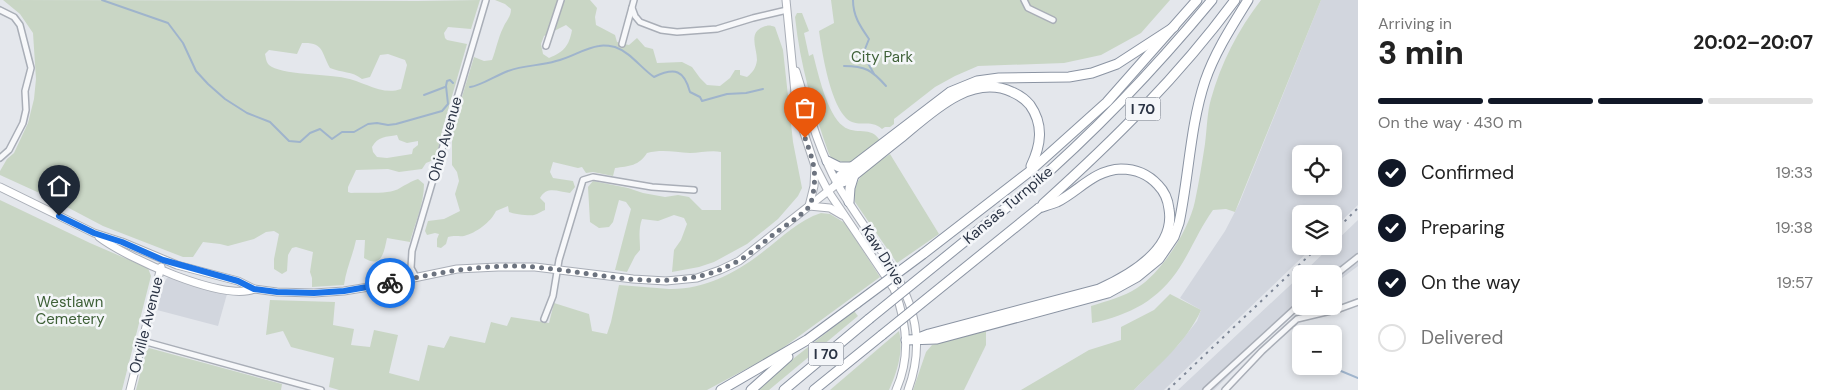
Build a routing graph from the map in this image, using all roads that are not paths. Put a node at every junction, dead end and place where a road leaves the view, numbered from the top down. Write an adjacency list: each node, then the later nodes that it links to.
1 (486, 0): 38 (street, Ohio Avenue)
2 (560, 0): 16 (street)
3 (634, 0): 10 (street)
4 (786, 0): 12 (main road)
5 (1024, 0): 13 (street)
6 (1197, 0): 14 (highway)
7 (1212, 0): 52 (highway, Kansas Turnpike / I 70, bridge)
8 (1235, 0): 30 (highway, Kansas Turnpike / I 70)
9 (1248, 0): 41 (highway)
10 (632, 8): 12 (street); 15 (street)
11 (0, 10): 19 (street)
12 (787, 10): 17 (main road)
13 (1053, 20)
14 (1174, 27): 18 (highway); 23 (highway)
15 (622, 44)
16 (546, 46)
17 (793, 58): 20 (main road, Kaw Drive); 21 (main road)
18 (906, 130): 22 (highway); 23 (highway)
19 (0, 158)
20 (827, 160): 22 (highway); 24 (main road, Kaw Drive)
21 (815, 166): 27 (main road, Kaw Drive); 29 (main road)
22 (853, 171): 24 (highway); 28 (highway)
23 (1029, 172): 45 (highway, bridge)
24 (837, 184): 27 (main road); 28 (main road, Kaw Drive)
25 (0, 188): 32 (main road)
26 (694, 190): 36 (street)
27 (828, 191): 29 (main road); 31 (main road, Kaw Drive)
28 (849, 202): 44 (main road, Kaw Drive)
29 (809, 206): 31 (main road); 36 (main road)
30 (1039, 208): 41 (highway); 53 (highway, Kansas Turnpike / I 70, bridge)
31 (846, 217): 46 (main road, Kaw Drive)
32 (94, 233): 34 (main road); 35 (main road)
33 (1358, 257): 37 (street)
34 (163, 260): 35 (main road, Orville Avenue); 39 (main road)
35 (160, 270): 39 (main road); 47 (main road, Orville Avenue)
36 (558, 270): 38 (main road); 43 (street)
37 (1342, 270)
38 (416, 277): 39 (main road)
39 (254, 289)
40 (1358, 302): 57 (street)
41 (1057, 304): 44 (highway)
42 (1292, 311): 56 (street)
43 (544, 319)
44 (916, 339): 46 (highway); 55 (main road, Kaw Drive)
45 (807, 340): 50 (highway); 51 (highway)
46 (906, 340): 54 (main road, Kaw Drive)
47 (143, 341): 48 (main road, Orville Avenue); 49 (street)
48 (130, 390)
49 (321, 390)
50 (721, 390)
51 (751, 390)
52 (784, 390)
53 (814, 390)
54 (896, 390)
55 (908, 390)
56 (1206, 390)
57 (1225, 390)

